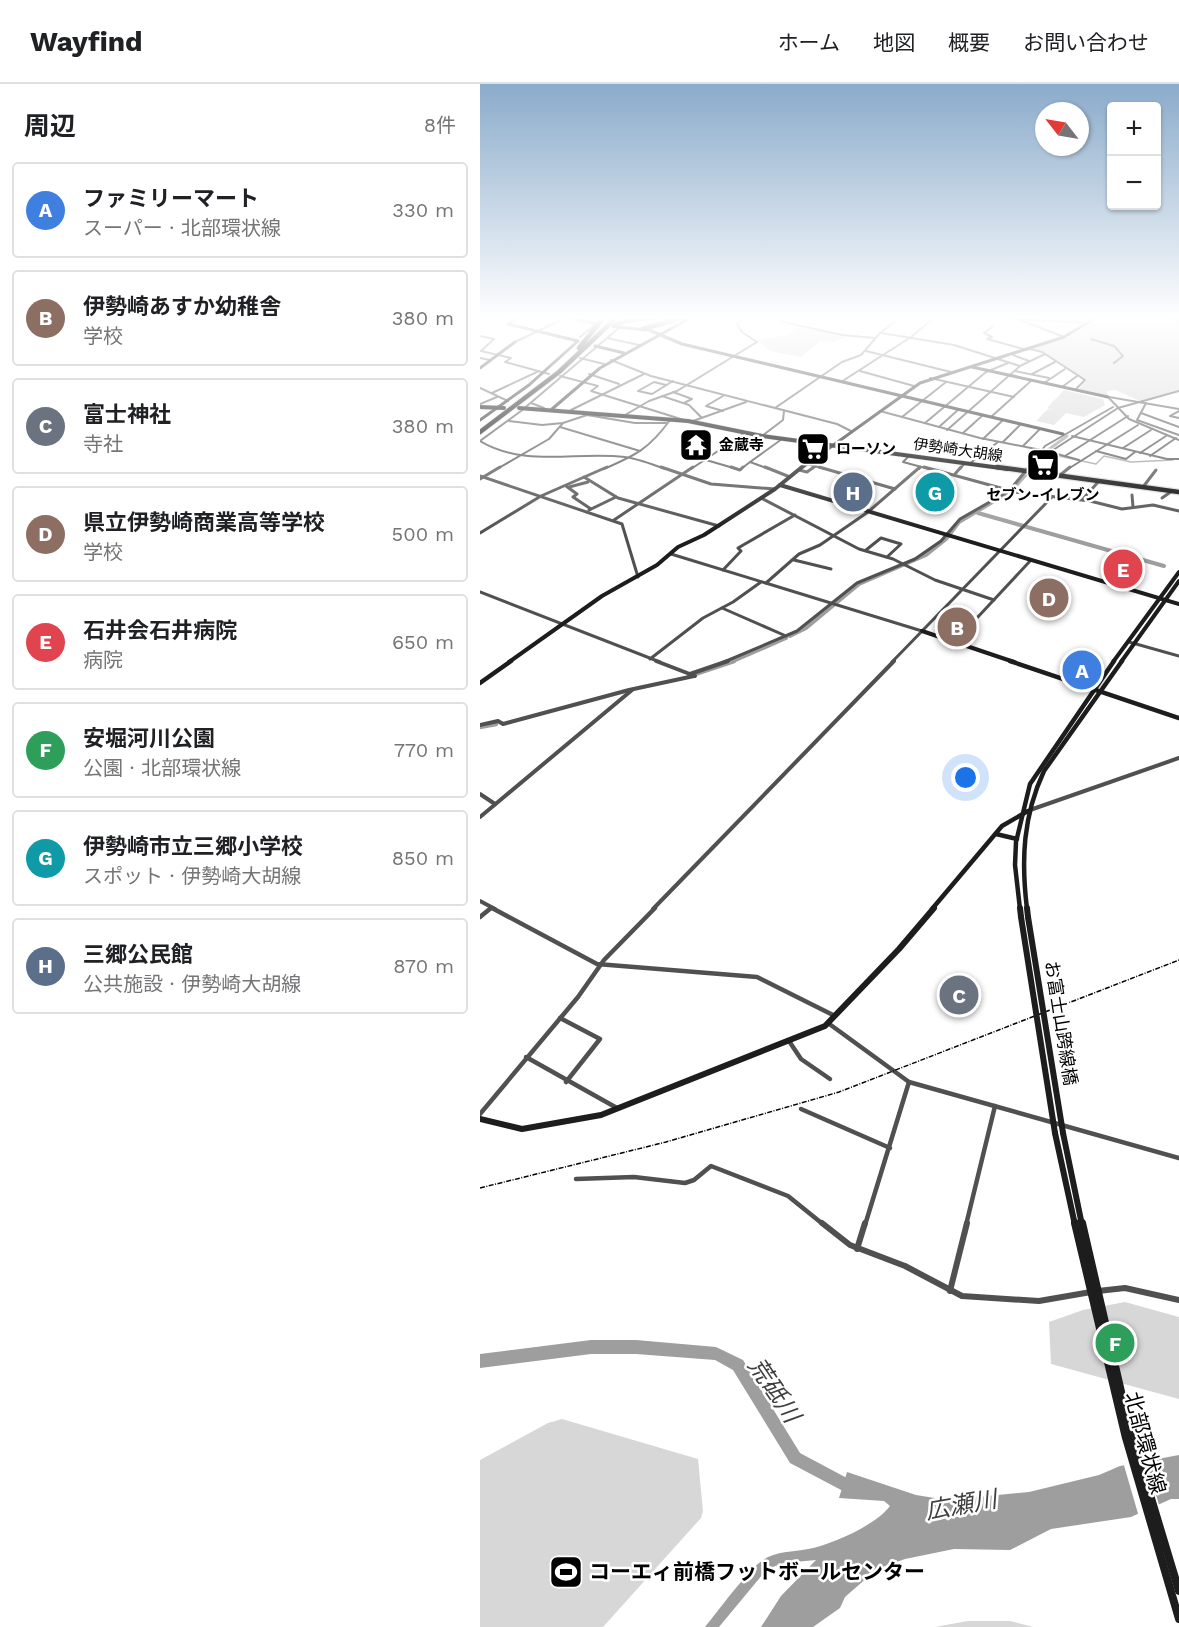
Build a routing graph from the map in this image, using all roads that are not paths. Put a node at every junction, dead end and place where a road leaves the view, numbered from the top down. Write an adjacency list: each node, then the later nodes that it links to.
1 (482, 389): 29 (street)
2 (501, 389): 29 (street)
3 (523, 389): 38 (street)
4 (529, 389): 87 (highway)
5 (538, 389): 87 (highway)
6 (546, 389): 42 (street)
7 (572, 389): 55 (street)
8 (593, 389): 31 (street)
9 (609, 389): 31 (street)
10 (640, 389): 24 (street)
11 (660, 389): 24 (street)
12 (677, 389): 26 (street)
13 (702, 389): 33 (street)
14 (802, 389): 53 (street)
15 (871, 389): 34 (street)
16 (910, 389): 34 (street)
17 (938, 389): 40 (street)
18 (965, 389): 46 (street)
19 (980, 389): 27 (street)
20 (994, 389): 27 (street)
21 (1022, 389): 36 (street)
22 (1071, 389): 23 (street)
23 (1075, 390): 37 (street)
24 (657, 391): 30 (street)
25 (1179, 391): 41 (street)
26 (672, 392): 30 (street); 43 (street)
27 (991, 392): 36 (street); 63 (street)
28 (1108, 392): 37 (street)
29 (492, 393): 35 (street)
30 (668, 393): 32 (street)
31 (599, 394): 47 (street); 57 (street)
32 (662, 396): 43 (street); 47 (street)
33 (724, 396): 39 (street); 60 (street)
34 (901, 396): 40 (street); 62 (street)
35 (498, 397): 38 (street); 45 (street)
36 (1014, 397): 70 (street)
37 (1110, 397): 41 (street); 54 (street)
38 (508, 401): 48 (street)
39 (747, 401): 53 (street); 60 (street)
40 (923, 401): 46 (street); 69 (street)
41 (1139, 402): 44 (street); 54 (street)
42 (530, 403): 51 (street); 52 (street)
43 (684, 403): 68 (street)
44 (1146, 403): 58 (street); 64 (street)
45 (480, 406): 48 (main road)
46 (945, 406): 56 (street); 80 (street)
47 (637, 407): 65 (street); 74 (street)
48 (498, 408): 49 (main road); 73 (street)
49 (504, 408)
50 (519, 408): 51 (main road, 伊勢崎大胡線)
51 (525, 408): 52 (main road, 伊勢崎大胡線); 76 (street)
52 (544, 408): 55 (main road, 伊勢崎大胡線)
53 (774, 408): 61 (street)
54 (1115, 408): 67 (street); 93 (street); 95 (street)
55 (552, 409): 57 (main road, 伊勢崎大胡線)
56 (959, 409): 63 (street); 85 (street)
57 (571, 410): 59 (main road, 伊勢崎大胡線)
58 (1179, 410): 72 (street)
59 (583, 411): 65 (main road, 伊勢崎大胡線); 71 (street)
60 (723, 411): 68 (street)
61 (784, 411): 90 (street); 94 (street)
62 (879, 411): 69 (street); 90 (street)
63 (968, 411): 66 (street); 88 (street)
64 (1141, 413): 83 (street); 97 (street)
65 (625, 415): 77 (main road, 伊勢崎大胡線)
66 (983, 415): 70 (street); 92 (street)
67 (1128, 416): 82 (street); 100 (street)
68 (700, 417): 78 (street)
69 (902, 417): 80 (street)
70 (992, 417): 75 (street)
71 (576, 418): 77 (street); 79 (street)
72 (1179, 418)
73 (480, 420)
74 (684, 420): 77 (main road, 伊勢崎大胡線); 78 (main road, 伊勢崎大胡線)
75 (1003, 420): 81 (street); 99 (street)
76 (508, 421): 79 (street); 110 (street)
77 (668, 421): 107 (street)
78 (693, 421): 91 (main road, 伊勢崎大胡線)
79 (563, 423): 84 (street)
80 (924, 423): 85 (street)
81 (1022, 424): 86 (street); 101 (street)
82 (1138, 425): 89 (street); 102 (street)
83 (1179, 426)
84 (560, 427): 107 (street); 110 (street)
85 (938, 427): 88 (street)
86 (1040, 429): 93 (street); 104 (street)
87 (480, 430)
88 (947, 430): 92 (street)
89 (1151, 430): 96 (street); 105 (street)
90 (851, 431): 103 (street)
91 (745, 433): 94 (main road, 伊勢崎大胡線); 118 (street)
92 (963, 434): 99 (street)
93 (1063, 434): 95 (street); 106 (street)
94 (762, 436): 98 (main road, 伊勢崎大胡線)
95 (1071, 436): 100 (street); 114 (street)
96 (1166, 436): 97 (street); 109 (street)
97 (1178, 438): 113 (street)
98 (782, 439): 103 (main road, 伊勢崎大胡線); 120 (street)
99 (983, 439): 101 (street)
100 (1088, 440): 102 (street); 114 (street)
101 (1000, 442): 104 (street); 121 (street)
102 (1105, 444): 105 (street); 108 (street)
103 (830, 445): 112 (main road, 伊勢崎大胡線); 122 (street)
104 (1022, 446): 106 (street)
105 (1122, 449): 109 (street)
106 (1041, 450): 127 (street)
107 (641, 451): 115 (street)
108 (1095, 451): 109 (street); 119 (street)
109 (1138, 452): 113 (street)
110 (523, 454): 115 (street); 133 (street)
111 (1179, 454): 116 (street)
112 (909, 456): 121 (main road, 伊勢崎大胡線); 124 (street)
113 (1150, 456): 116 (street)
114 (1065, 457): 119 (street)
115 (629, 458): 129 (street); 131 (street)
116 (1172, 459): 117 (street)
117 (1179, 459)
118 (705, 460): 120 (street); 129 (street)
119 (1079, 460): 130 (street)
120 (750, 462): 132 (street)
121 (967, 463): 127 (main road, 伊勢崎大胡線); 128 (street)
122 (807, 464): 123 (street); 125 (street)
123 (816, 466): 125 (street); 140 (street)
124 (921, 467): 128 (street); 140 (street)
125 (799, 470): 132 (street)
126 (1156, 470): 138 (street)
127 (1026, 471): 130 (main road, 伊勢崎大胡線); 141 (street)
128 (955, 474): 141 (street)
129 (683, 475): 139 (street); 152 (street)
130 (1059, 476): 134 (main road, 伊勢崎大胡線)
131 (584, 477): 135 (street); 137 (street)
132 (790, 477): 136 (street)
133 (481, 478): 146 (street)
134 (1099, 481): 138 (main road, 伊勢崎大胡線); 151 (street)
135 (588, 482): 137 (street); 147 (street)
136 (780, 485): 139 (street); 155 (street)
137 (567, 486): 146 (street); 154 (street)
138 (1143, 487): 142 (main road, 伊勢崎大胡線)
139 (775, 489): 149 (street)
140 (896, 489): 155 (street)
141 (1009, 491): 162 (street)
142 (1172, 491): 144 (main road, 伊勢崎大胡線); 150 (street)
143 (1014, 492): 148 (street)
144 (1179, 492)
145 (1132, 495): 153 (street)
146 (541, 496): 157 (street); 161 (street)
147 (616, 497): 152 (street); 154 (street)
148 (1052, 497): 151 (street); 165 (street)
149 (761, 498): 158 (street); 160 (street)
150 (1162, 498)
151 (1083, 500): 153 (street)
152 (638, 505): 159 (street); 160 (street)
153 (1133, 507): 156 (street)
154 (591, 509): 157 (street)
155 (869, 511): 162 (street); 163 (street)
156 (1179, 511)
157 (586, 512): 159 (street)
158 (796, 515): 163 (street); 172 (street)
159 (614, 521): 174 (street)
160 (718, 526): 166 (street)
161 (480, 533)
162 (949, 535): 165 (street); 170 (street)
163 (832, 537): 164 (street); 168 (street)
164 (866, 551): 167 (street); 167 (street)
165 (1000, 551): 169 (street); 177 (street)
166 (671, 554): 172 (street); 174 (street)
167 (887, 557): 170 (street)
168 (794, 560): 171 (street); 176 (street)
169 (1031, 560): 179 (street); 180 (street)
170 (903, 565): 177 (street); 181 (street)
171 (831, 569)
172 (723, 570): 176 (street)
173 (1179, 572): 179 (street)
174 (638, 576): 185 (street)
175 (1179, 581): 179 (street)
176 (764, 582): 181 (street); 183 (street)
177 (962, 590): 180 (street); 186 (street)
178 (480, 592): 185 (street)
179 (1163, 599): 182 (street); 188 (street)
180 (993, 600): 184 (street)
181 (832, 603): 186 (street); 187 (street)
182 (1179, 604)
183 (722, 608): 187 (street); 190 (street)
184 (976, 619)
185 (562, 624): 190 (street); 192 (street)
186 (922, 631): 193 (street); 208 (street)
187 (786, 636): 191 (street)
188 (1132, 643): 189 (street); 193 (street)
189 (1179, 656)
190 (650, 659): 191 (street)
191 (691, 674): 194 (street)
192 (480, 682)
193 (1097, 689): 195 (street); 200 (street)
194 (632, 690): 196 (street); 199 (street)
195 (1179, 718)
196 (480, 725)
197 (1179, 758): 200 (street)
198 (480, 794): 199 (street)
199 (495, 804): 201 (street)
200 (1025, 813): 202 (street); 203 (street); 207 (street)
201 (480, 817)
202 (996, 834): 203 (street); 209 (street)
203 (1017, 839): 207 (street)
204 (480, 902): 205 (street)
205 (491, 908): 206 (street); 208 (street)
206 (480, 917)
207 (1025, 917): 222 (street, お富士山跨線橋, bridge)
208 (601, 965): 209 (street); 210 (street)
209 (835, 1016): 211 (street)
210 (560, 1018): 213 (street); 215 (street)
211 (828, 1023): 212 (street); 216 (street)
212 (789, 1040): 214 (street); 218 (street)
213 (526, 1057): 215 (street); 220 (street)
214 (830, 1079)
215 (566, 1082): 218 (street)
216 (909, 1082): 217 (street); 223 (street)
217 (995, 1106): 224 (street); 227 (street)
218 (618, 1108): 221 (street)
219 (801, 1109): 223 (street)
220 (480, 1114)
221 (480, 1119)
222 (1059, 1133): 228 (street, 北部環状線)
223 (890, 1148): 226 (street)
224 (1179, 1158)
225 (576, 1179): 226 (street)
226 (857, 1249): 227 (street)
227 (950, 1291): 228 (street)
228 (1094, 1296): 229 (street); 230 (street, 北部環状線); 231 (street, 北部環状線)
229 (1179, 1300)
230 (1179, 1591)
231 (1179, 1619)

